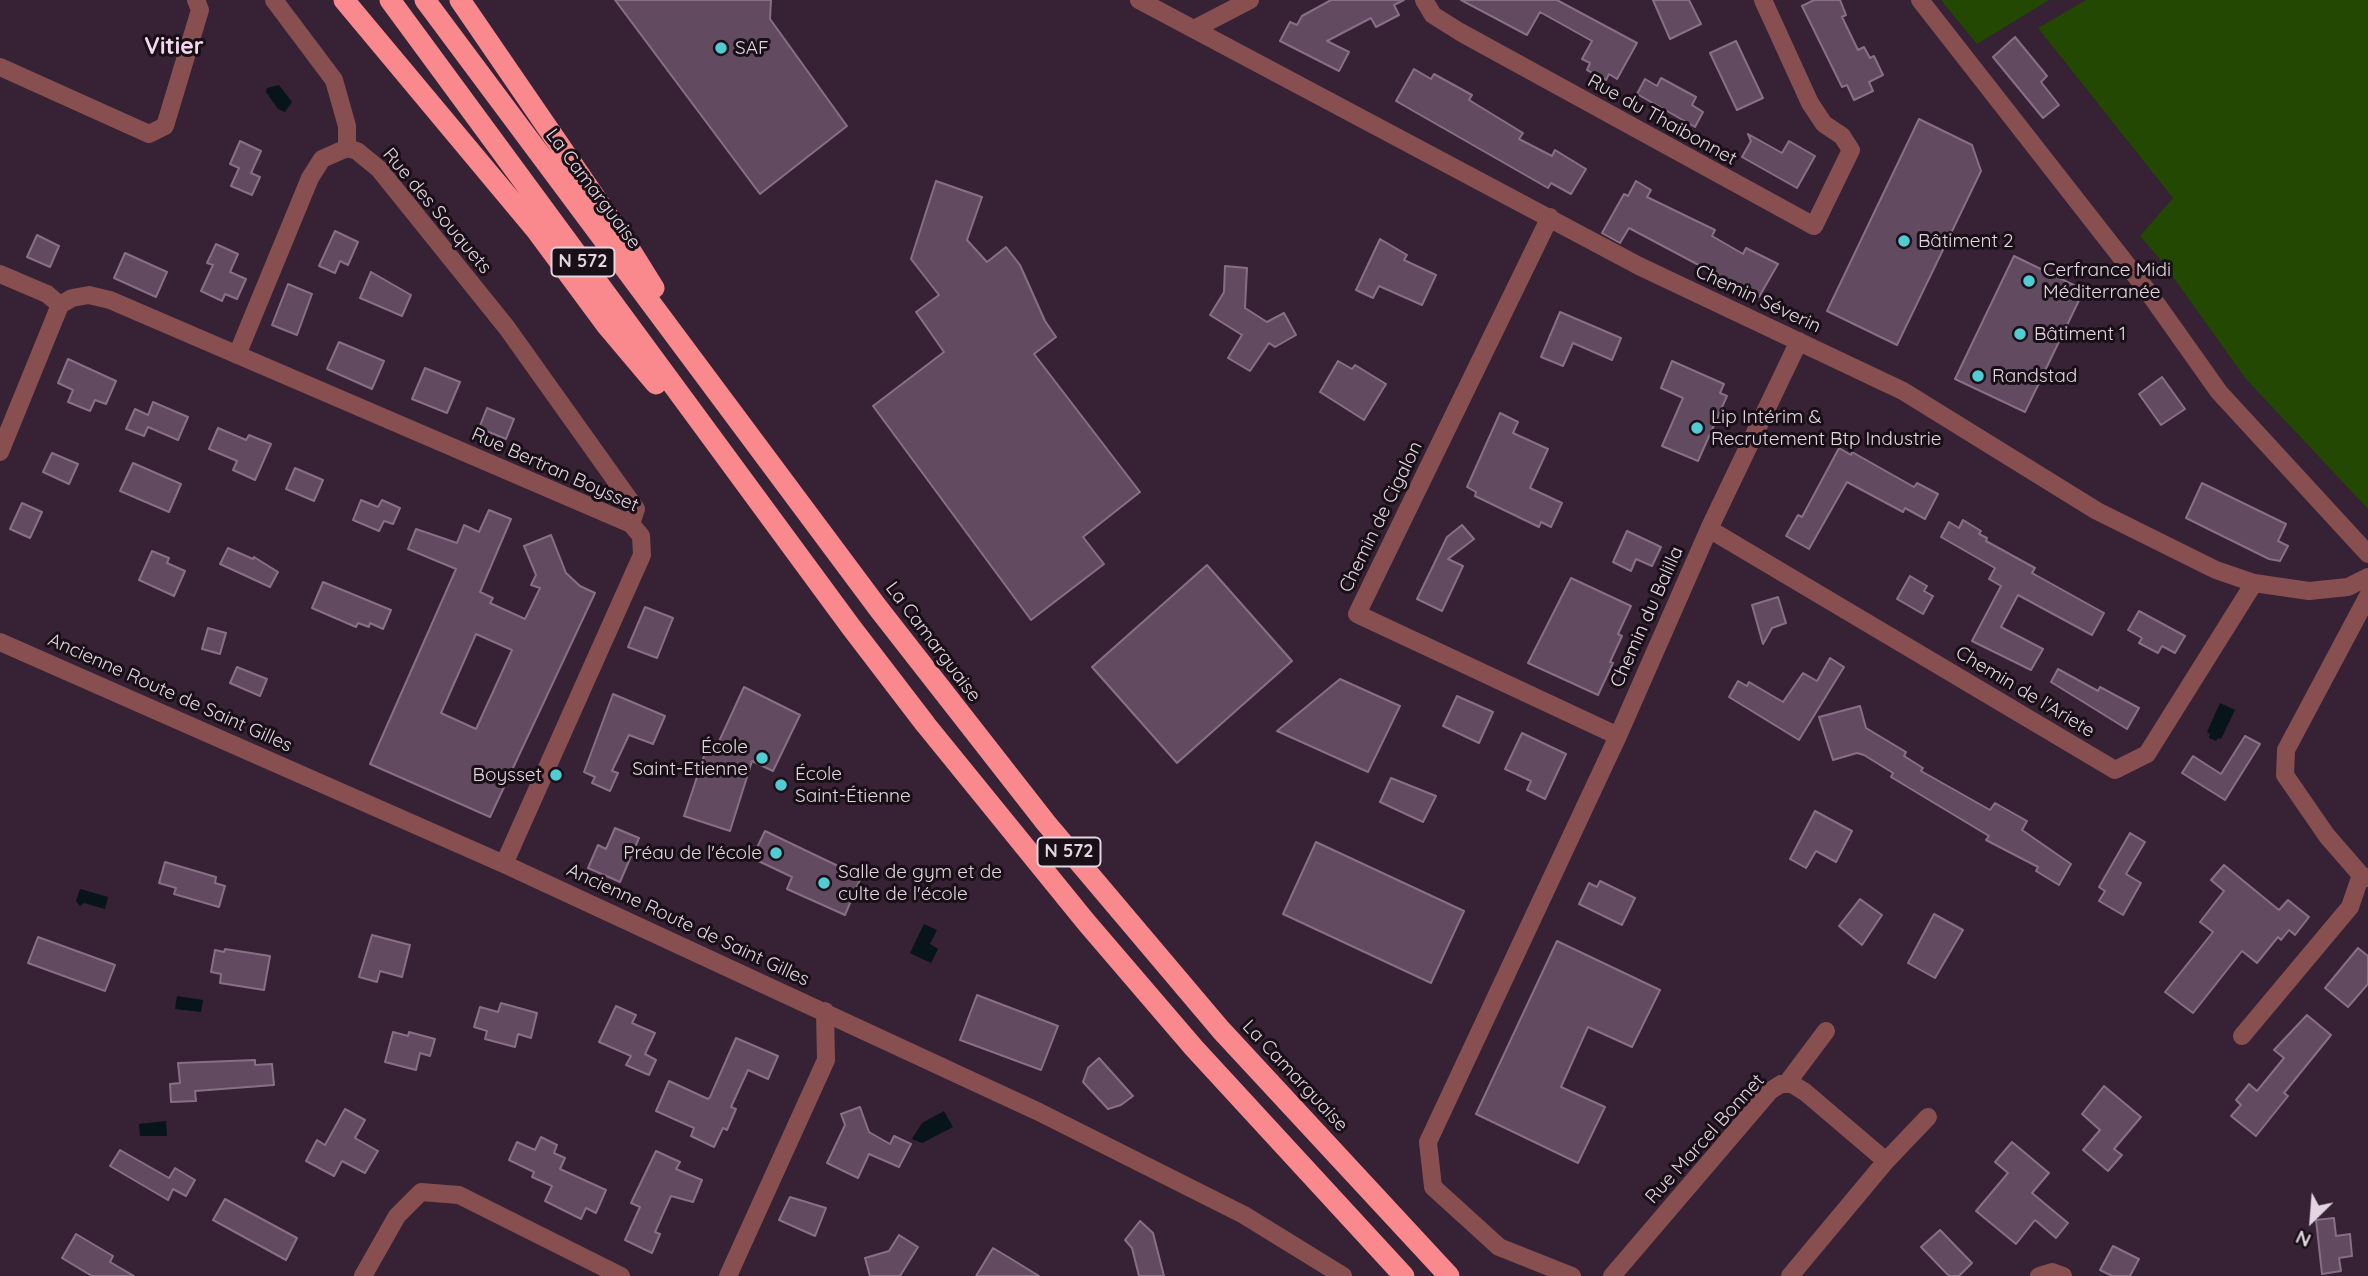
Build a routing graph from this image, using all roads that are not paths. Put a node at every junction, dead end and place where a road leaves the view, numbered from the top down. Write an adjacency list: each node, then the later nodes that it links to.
1 (196, 0): 13 (street)
2 (274, 0): 14 (street)
3 (344, 0): 23 (highway)
4 (390, 0): 23 (highway, N 572)
5 (425, 0): 20 (highway, La Camarguaise / N 572)
6 (460, 0): 20 (highway)
7 (1139, 0): 12 (street, Chemin Séverin)
8 (1250, 0): 12 (street)
9 (1424, 0): 10 (street, Rue du Thaibonnet)
10 (1763, 0)
11 (1920, 0): 25 (street)
12 (1194, 29): 15 (street, Chemin Séverin)
13 (0, 67)
14 (347, 148): 19 (street); 22 (street, Rue des Souquets)
15 (1550, 218): 18 (street, Chemin Séverin); 30 (street, Chemin de Cigalon)
16 (0, 274): 17 (street)
17 (60, 305): 19 (street); 21 (street)
18 (1799, 341): 24 (street, Chemin du Balilla); 27 (street, Chemin Séverin)
19 (237, 355): 22 (street, Rue Bertran Boysset)
20 (722, 400): 44 (highway, La Camarguaise / N 572)
21 (0, 452)
22 (631, 524): 31 (street, Rue Bertran Boysset)
23 (776, 525): 43 (highway, N 572)
24 (1709, 529): 27 (street, Chemin de l'Ariete); 30 (street, Chemin du Balilla)
25 (2368, 554)
26 (2368, 577): 27 (street, Chemin Séverin)
27 (2254, 583)
28 (2368, 596): 32 (street)
29 (0, 642): 31 (street, Ancienne Route de Saint Gilles)
30 (1618, 736): 45 (street, Chemin du Balilla)
31 (504, 864): 33 (street, Ancienne Route de Saint Gilles)
32 (2365, 876): 35 (street)
33 (825, 1011): 41 (street); 42 (street, Ancienne Route de Saint Gilles)
34 (1826, 1031): 36 (street)
35 (2242, 1036)
36 (1787, 1083): 38 (street, Rue Marcel Bonnet); 46 (street, Rue Marcel Bonnet)
37 (1928, 1117): 38 (street)
38 (1886, 1161): 47 (street)
39 (363, 1276): 40 (street)
40 (621, 1276)
41 (728, 1276)
42 (1343, 1276)
43 (1404, 1276)
44 (1449, 1276)
45 (1572, 1276)
46 (1612, 1276)
47 (1790, 1276)
48 (2039, 1276): 49 (street)
49 (2063, 1276)

